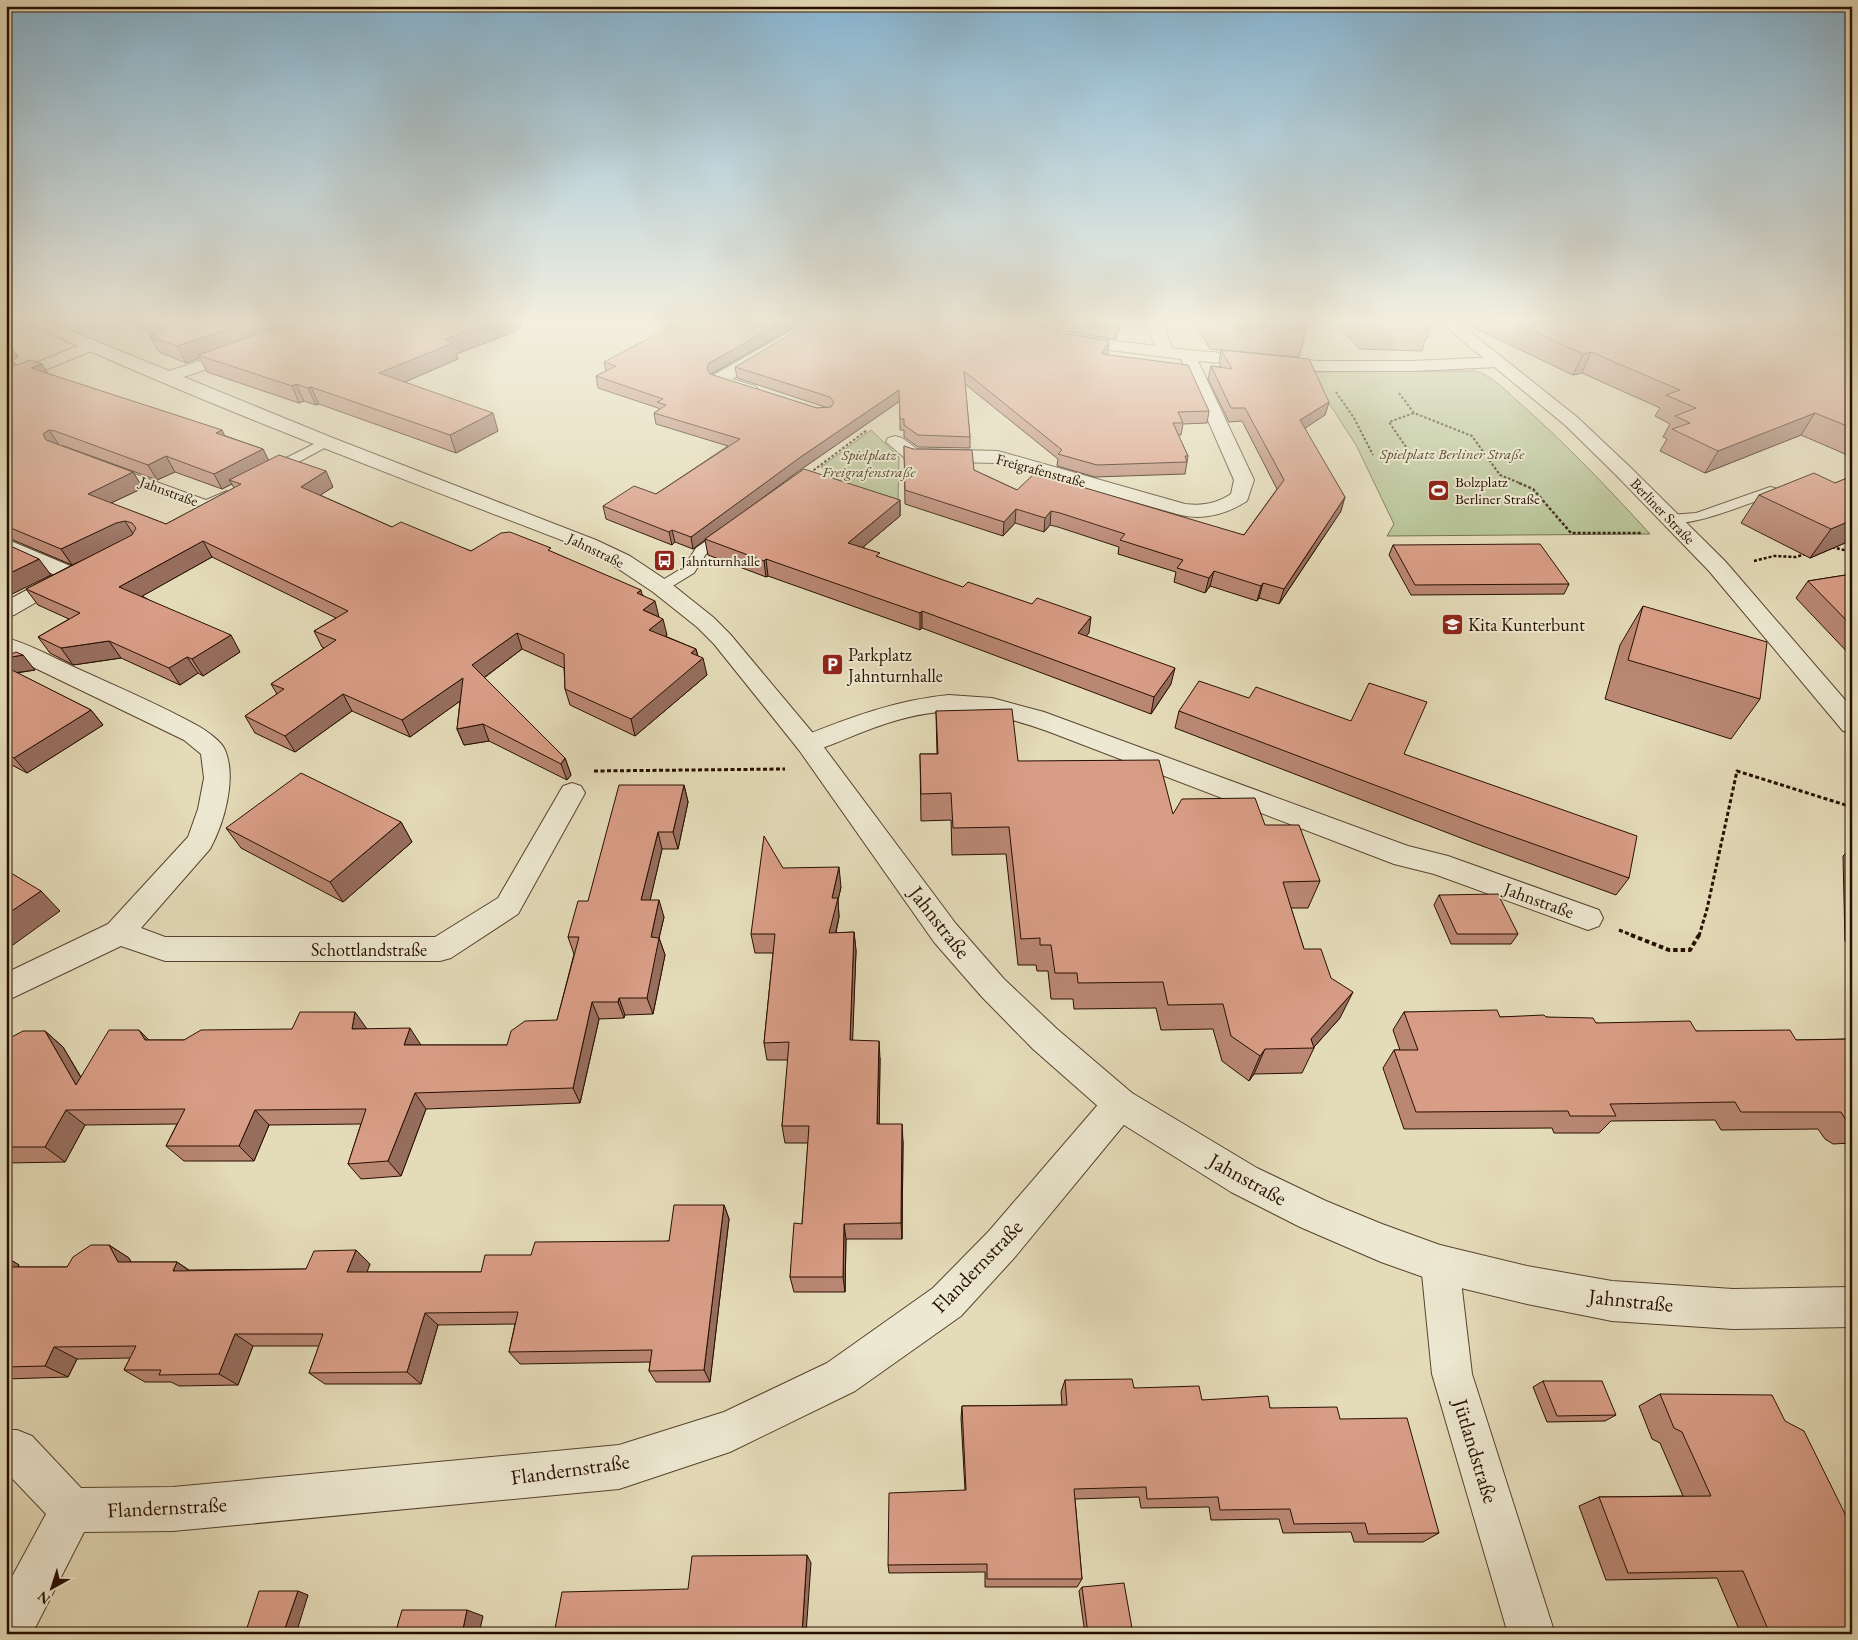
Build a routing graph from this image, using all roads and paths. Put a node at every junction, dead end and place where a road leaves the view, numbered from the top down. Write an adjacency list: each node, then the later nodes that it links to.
1 (223, 400): 8 (street, Jahnstraße)
2 (1207, 400): 9 (street, Freigrafenstraße)
3 (1341, 400): 11 (path)
4 (1404, 400): 6 (path)
5 (1544, 400): 18 (street, Berliner Straße)
6 (1414, 413): 10 (path); 18 (path)
7 (860, 425): 13 (path)
8 (326, 442): 14 (lane); 24 (street, Jahnstraße)
9 (895, 442)
10 (1406, 446)
11 (1373, 454)
12 (106, 468): 15 (lane, Jahnstraße)
13 (809, 473)
14 (258, 478)
15 (241, 487)
16 (1770, 491): 18 (lane)
17 (740, 524): 24 (lane)
18 (1677, 526): 23 (street, Berliner Straße)
19 (6, 545): 25 (street)
20 (1826, 546): 22 (path)
21 (1811, 551): 23 (path)
22 (1852, 552)
23 (1717, 566): 27 (street, Berliner Straße)
24 (661, 587): 28 (street, Jahnstraße)
25 (6, 610)
26 (6, 645): 33 (street)
27 (1852, 724)
28 (808, 744): 29 (street, Jahnstraße); 32 (street, Jahnstraße)
29 (826, 768): 30 (path); 35 (street, Jahnstraße)
30 (572, 793): 33 (street, Schottlandstraße)
31 (1852, 807): 32 (path)
32 (1588, 918)
33 (119, 933): 34 (street)
34 (6, 988)
35 (1120, 1104): 36 (street, Jahnstraße); 39 (street, Flandernstraße)
36 (1440, 1264): 37 (street, Jahnstraße); 41 (street, Jütlandstraße)
37 (1852, 1307)
38 (6, 1451): 39 (street)
39 (72, 1510): 40 (street)
40 (7, 1634)
41 (1532, 1634)

